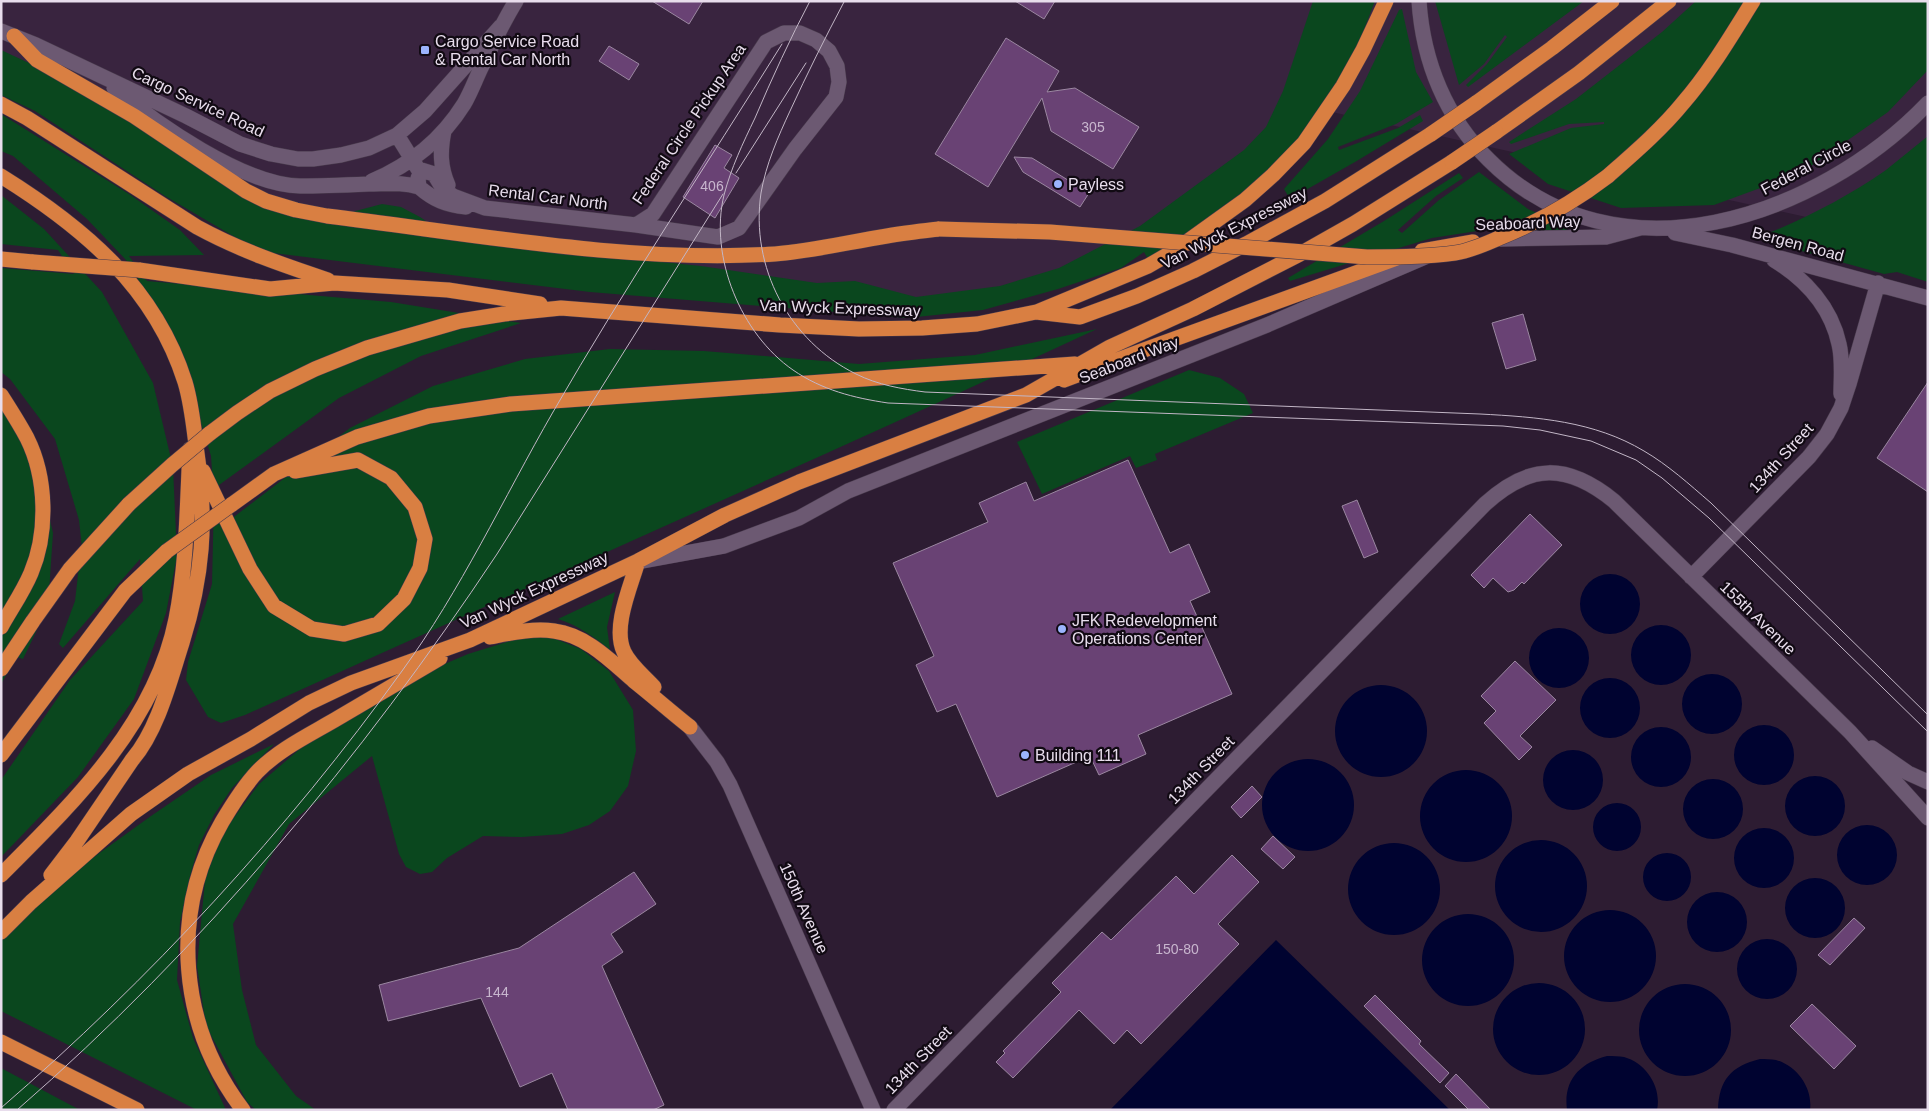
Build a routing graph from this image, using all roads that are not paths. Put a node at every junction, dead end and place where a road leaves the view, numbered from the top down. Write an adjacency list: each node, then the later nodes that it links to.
1 (516, 1): 7 (street, Cargo Service Road)
2 (1386, 1): 30 (highway)
3 (1419, 1): 21 (street, Federal Circle)
4 (1612, 1): 30 (highway, Van Wyck Expressway, bridge)
5 (1669, 1): 31 (highway, Van Wyck Expressway, bridge)
6 (1753, 1): 8 (highway, bridge)
7 (501, 26): 12 (street, Cargo Service Road); 13 (street, Cargo Service Road)
8 (8, 33): 9 (street, Cargo Service Road)
9 (101, 77): 13 (street, Cargo Service Road); 16 (street, Cargo Service Road)
10 (1928, 103): 22 (street, Federal Circle)
11 (1, 104): 26 (highway)
12 (444, 131): 14 (street, Cargo Service Road); 18 (street)
13 (397, 135): 14 (street, Rental Car North)
14 (415, 164): 16 (street, Cargo Service Road); 17 (street); 18 (street, Rental Car North)
15 (1, 176): 35 (highway)
16 (363, 184): 17 (street)
17 (419, 187): 19 (street)
18 (453, 196): 19 (street, Rental Car North)
19 (485, 208): 20 (street, Rental Car North)
20 (636, 225): 20 (street, Federal Circle Pickup Area)
21 (1640, 228): 22 (street, Federal Circle); 23 (street, Seaboard Way)
22 (1657, 229): 24 (street, Bergen Road)
23 (1473, 242): 33 (highway); 39 (street, Seaboard Way)
24 (1763, 253): 27 (street, Bergen Road); 34 (street)
25 (1, 259): 26 (highway, bridge)
26 (334, 283): 29 (highway)
27 (1878, 284): 28 (street, Bergen Road); 34 (street, 134th Street)
28 (1928, 298)
29 (562, 308): 30 (highway, Van Wyck Expressway); 43 (highway, Van Wyck Expressway, bridge)
30 (1036, 312)
31 (1079, 363): 33 (highway, Van Wyck Expressway); 38 (highway)
32 (1, 395): 41 (highway)
33 (1026, 395): 39 (highway, Van Wyck Expressway)
34 (1840, 408): 40 (street, 134th Street)
35 (191, 415): 36 (highway); 49 (highway)
36 (198, 461): 38 (highway); 50 (highway)
37 (1545, 473): 40 (street, 155th Avenue); 56 (street, 134th Street)
38 (274, 474): 46 (highway, bridge)
39 (638, 561): 42 (highway, Van Wyck Expressway); 44 (highway)
40 (1691, 577): 45 (street, 155th Avenue)
41 (1, 627)
42 (470, 640): 44 (highway); 50 (highway, Van Wyck Expressway); 54 (highway)
43 (1, 669)
44 (690, 727): 55 (street, 150th Avenue)
45 (1850, 732): 47 (street); 48 (street, 155th Avenue)
46 (1, 755)
47 (1928, 782)
48 (1928, 818)
49 (1, 875)
50 (30, 902): 51 (highway)
51 (1, 932)
52 (1, 1042): 53 (highway)
53 (137, 1110)
54 (243, 1110)
55 (873, 1110)
56 (894, 1110)

